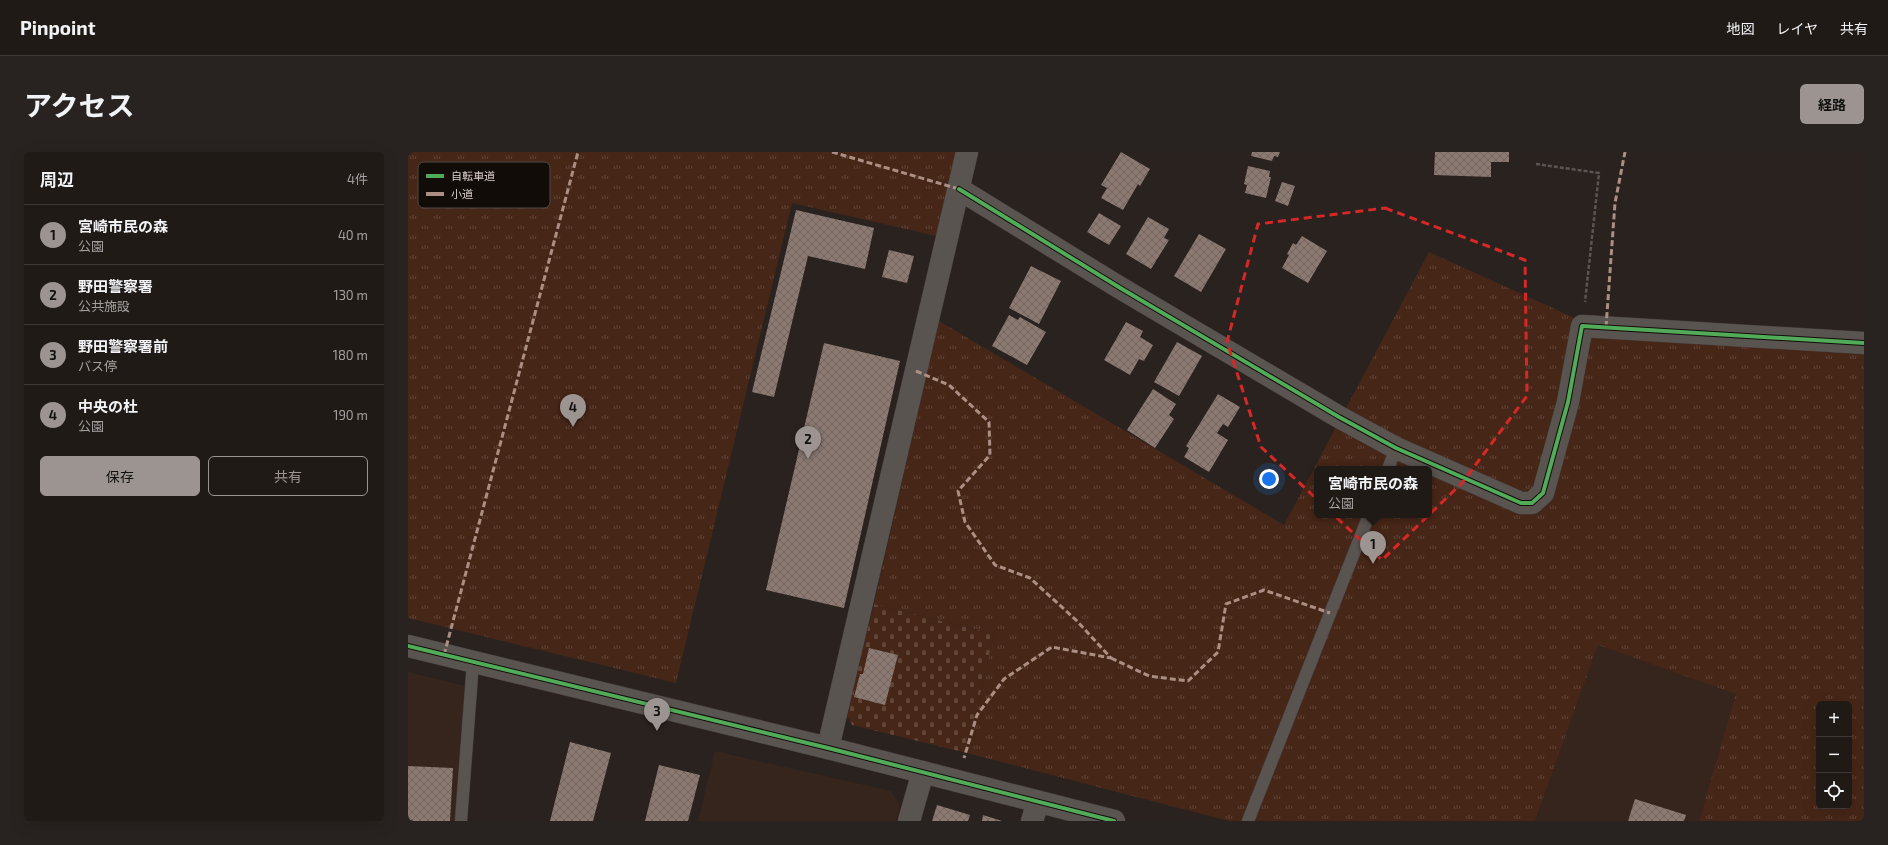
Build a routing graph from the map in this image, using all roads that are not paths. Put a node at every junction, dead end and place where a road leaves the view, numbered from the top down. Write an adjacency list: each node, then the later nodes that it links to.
1 (967, 152): 2 (street)
2 (958, 189): 4 (street); 9 (street)
3 (1864, 343): 4 (street)
4 (1396, 448): 5 (lane)
5 (1389, 466)
6 (1369, 518): 15 (lane)
7 (408, 646): 8 (street)
8 (473, 662): 9 (street); 12 (lane)
9 (828, 748): 10 (street)
10 (923, 772): 11 (street); 13 (street)
11 (1035, 811): 14 (street)
12 (461, 821)
13 (909, 821)
14 (1114, 821)
15 (1248, 821)

